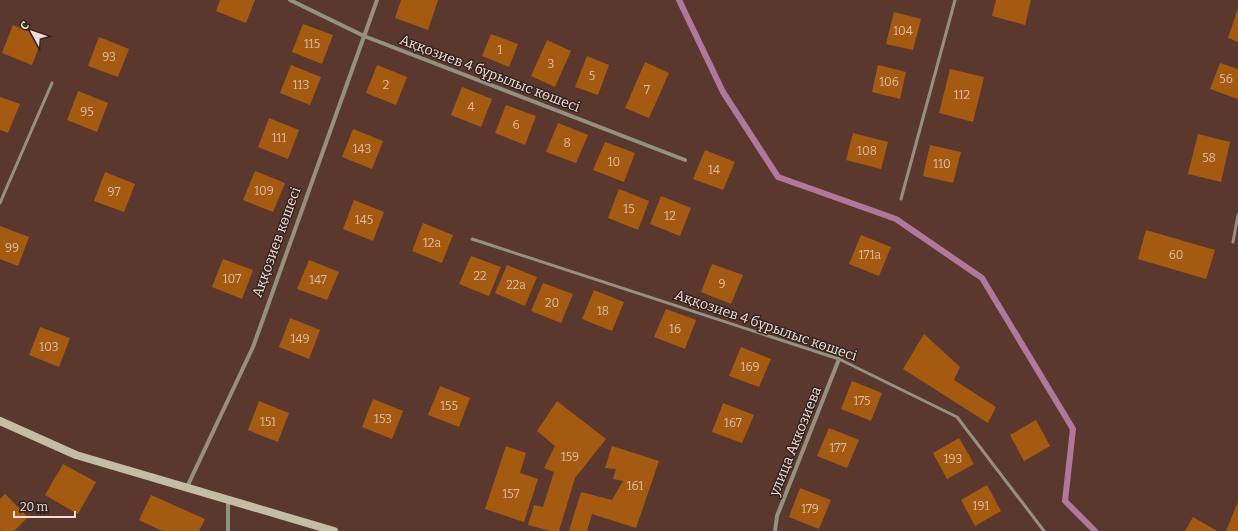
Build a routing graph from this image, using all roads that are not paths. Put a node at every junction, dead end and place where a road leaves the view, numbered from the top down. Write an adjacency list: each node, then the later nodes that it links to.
1 (290, 0): 4 (street, Аққозиев 4 бұрылыс көшесі)
2 (377, 0): 4 (street, Аққозиев көшесі)
3 (955, 0): 7 (lane)
4 (364, 36): 6 (street, Аққозиев 4 бұрылыс көшесі); 14 (street, Аққозиев көшесі)
5 (52, 83): 8 (lane)
6 (685, 160)
7 (901, 199)
8 (0, 203)
9 (1238, 215): 11 (lane)
10 (472, 239): 12 (lane, Аққозиев 4 бұрылыс көшесі)
11 (1234, 242)
12 (839, 359): 18 (street, улица Аккозиева); 19 (lane, Аққозиев 4 бұрылыс көшесі)
13 (0, 421): 14 (main road)
14 (186, 488): 15 (main road)
15 (228, 500): 16 (street); 17 (main road)
16 (228, 531)
17 (334, 531)
18 (774, 531)
19 (1044, 531)

